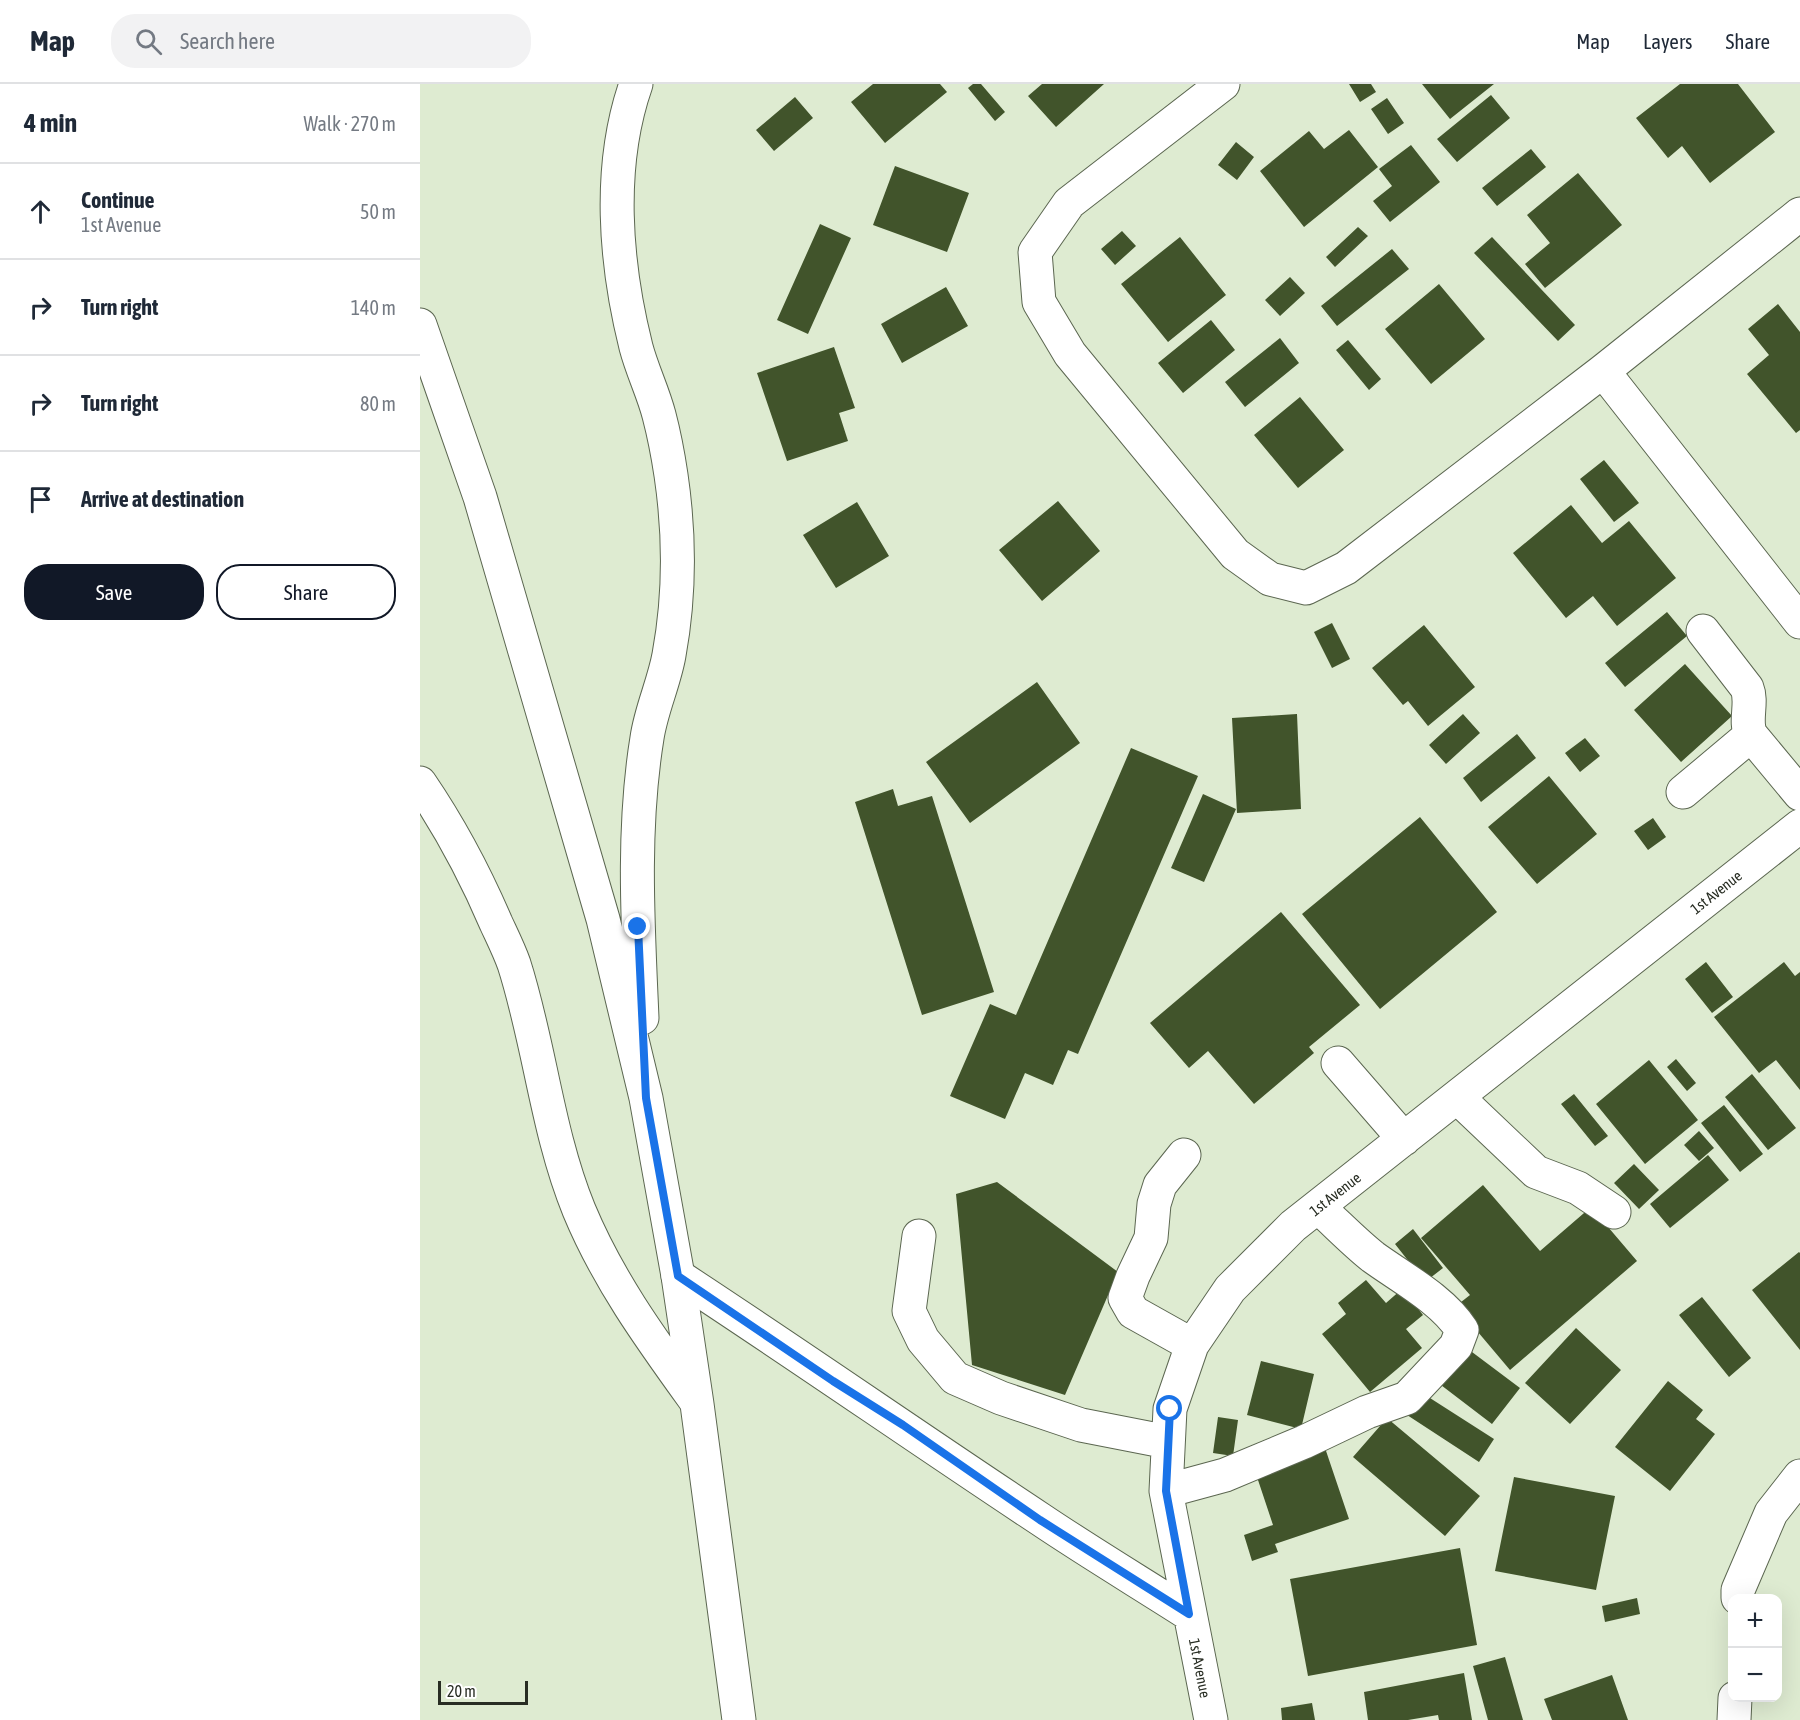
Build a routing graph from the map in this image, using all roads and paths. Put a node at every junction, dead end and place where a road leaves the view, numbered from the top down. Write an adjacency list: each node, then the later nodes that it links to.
1 (636, 84): 15 (street)
2 (1222, 84): 5 (street)
3 (1800, 214): 5 (street)
4 (420, 325): 15 (street)
5 (1603, 371): 6 (street)
6 (1800, 622)
7 (1703, 631): 8 (street)
8 (1751, 735): 10 (street); 11 (street)
9 (420, 783): 23 (street)
10 (1683, 792)
11 (1800, 794)
12 (1800, 826): 14 (street, 1st Avenue)
13 (1338, 1063): 16 (street)
14 (1457, 1097): 16 (street, 1st Avenue); 19 (street)
15 (646, 1098): 21 (street)
16 (1404, 1139): 18 (street, 1st Avenue)
17 (1184, 1155): 22 (street)
18 (1318, 1207): 22 (street, 1st Avenue); 26 (street)
19 (1614, 1212)
20 (919, 1236): 24 (street)
21 (678, 1276): 23 (street); 28 (street)
22 (1192, 1345): 24 (street, 1st Avenue)
23 (697, 1404): 30 (street)
24 (1168, 1442): 26 (street, 1st Avenue)
25 (1800, 1476): 27 (street)
26 (1166, 1491): 28 (street, 1st Avenue)
27 (1738, 1594)
28 (1189, 1614): 31 (street, 1st Avenue)
29 (1735, 1702): 32 (street)
30 (739, 1720)
31 (1211, 1720)
32 (1734, 1720)

